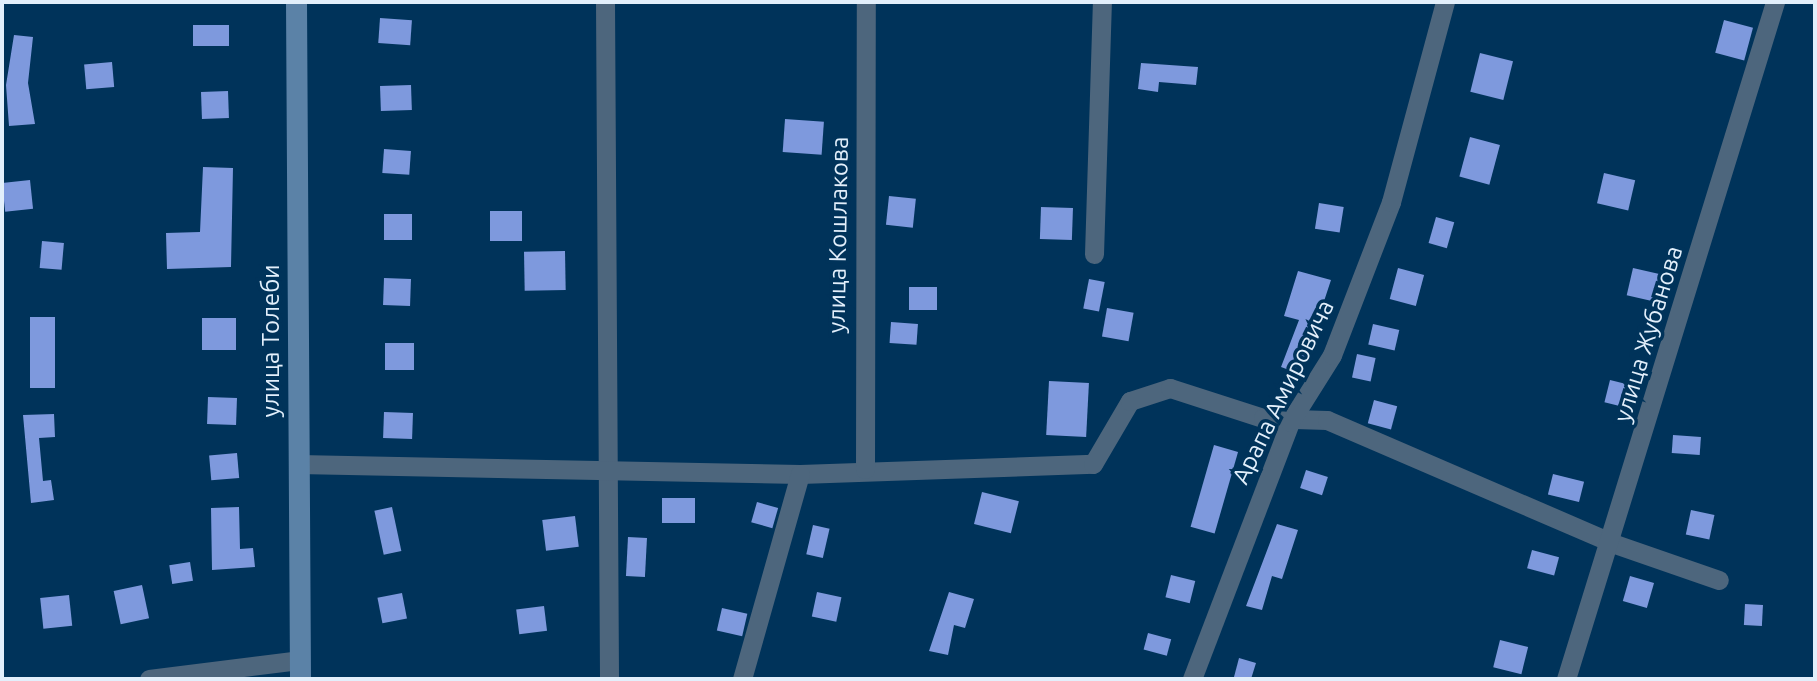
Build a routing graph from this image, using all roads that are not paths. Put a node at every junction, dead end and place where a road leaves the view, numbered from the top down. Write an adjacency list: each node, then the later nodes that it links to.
1 (296, 2): 9 (street, улица Толеби)
2 (605, 2): 10 (street)
3 (866, 2): 11 (street, улица Кошлакова)
4 (1102, 2): 7 (street)
5 (1445, 2): 8 (street, Арапа Амировича)
6 (1775, 2): 13 (street, улица Жубанова)
7 (1094, 254)
8 (1290, 422): 11 (street); 13 (street); 19 (street, Арапа Амировича)
9 (298, 464): 10 (street); 15 (street, улица Толеби)
10 (606, 466): 12 (street); 17 (street)
11 (865, 469): 12 (street)
12 (800, 474): 18 (street)
13 (1612, 543): 14 (street); 20 (street, улица Жубанова)
14 (1719, 580)
15 (300, 670): 16 (street)
16 (149, 679)
17 (609, 679)
18 (742, 679)
19 (1192, 679)
20 (1566, 679)

